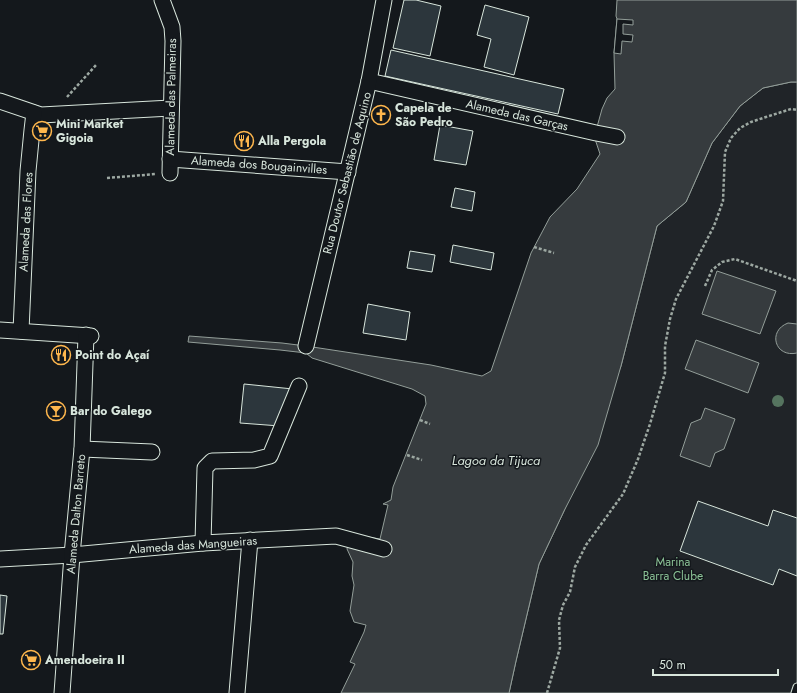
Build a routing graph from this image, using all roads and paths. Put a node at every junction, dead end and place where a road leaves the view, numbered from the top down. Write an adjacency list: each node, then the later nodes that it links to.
1 (162, 0): 6 (street, Alameda das Palmeiras)
2 (384, 0): 4 (street, Rua Doutor Sebastião de Aquino)
3 (97, 64): 9 (path)
4 (369, 81): 10 (street, Alameda das Garças); 12 (street, Rua Doutor Sebastião de Aquino)
5 (0, 101): 8 (street)
6 (171, 108): 9 (street); 11 (street, Alameda das Palmeiras)
7 (797, 110): 36 (path)
8 (34, 113): 9 (street); 19 (street, Alameda das Flores)
9 (50, 115)
10 (617, 137)
11 (170, 166): 12 (street, Alameda dos Bougainvilles); 13 (path)
12 (348, 172): 20 (street, Rua Doutor Sebastião de Aquino)
13 (107, 178)
14 (534, 247): 15 (path)
15 (554, 253)
16 (797, 281): 17 (path)
17 (705, 286)
18 (0, 330): 19 (street)
19 (21, 331): 24 (street, Alameda Dalton Barreto)
20 (306, 346)
21 (299, 386): 29 (street)
22 (420, 420): 23 (path)
23 (430, 424)
24 (82, 449): 25 (street); 31 (street, Alameda Dalton Barreto)
25 (152, 452)
26 (406, 455): 27 (path)
27 (422, 460)
28 (250, 540): 29 (street, Alameda das Mangueiras); 30 (street, Alameda das Mangueiras); 35 (street)
29 (203, 542): 31 (street, Alameda das Mangueiras)
30 (384, 549)
31 (72, 555): 32 (street, Alameda das Mangueiras); 34 (street, Alameda Dalton Barreto)
32 (0, 559)
33 (797, 687): 37 (lane)
34 (62, 693)
35 (236, 693)
36 (547, 693)
37 (795, 693)

